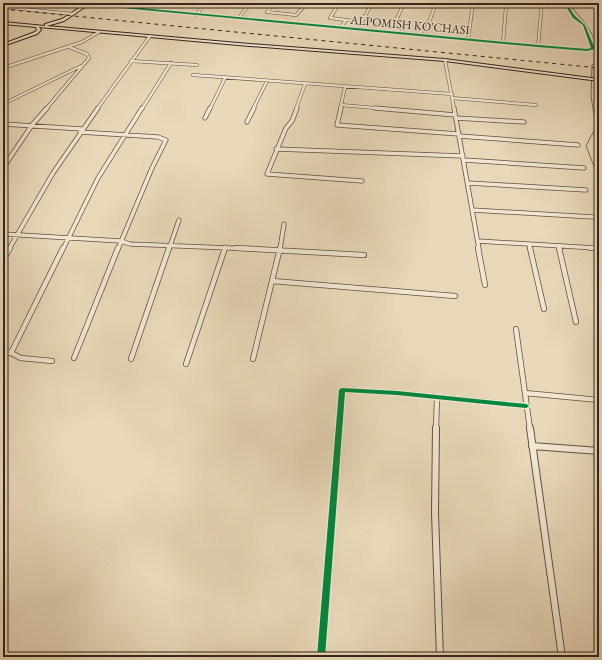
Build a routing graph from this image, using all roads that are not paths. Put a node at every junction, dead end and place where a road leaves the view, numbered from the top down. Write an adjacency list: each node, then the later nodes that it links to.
1 (79, 3): 14 (street, ALPOMISH KO'CHASI)
2 (206, 3): 17 (street)
3 (250, 3): 19 (street)
4 (274, 3): 18 (street)
5 (306, 3): 18 (street)
6 (339, 3): 21 (street)
7 (372, 3): 21 (street)
8 (404, 3): 29 (street)
9 (436, 3): 31 (street)
10 (473, 3): 33 (street)
11 (514, 3): 34 (street)
12 (542, 3): 37 (street)
13 (565, 3): 37 (street, ALPOMISH KO'CHASI)
14 (88, 4): 16 (main road); 17 (street, ALPOMISH KO'CHASI)
15 (3, 7): 16 (street)
16 (73, 14): 20 (main road)
17 (196, 15): 19 (street, ALPOMISH KO'CHASI)
18 (284, 15): 23 (street)
19 (241, 18): 23 (street, ALPOMISH KO'CHASI)
20 (63, 20): 25 (main road); 26 (main road)
21 (346, 20): 27 (street)
22 (3, 22): 24 (main road); 25 (main road)
23 (278, 22): 27 (street, ALPOMISH KO'CHASI)
24 (37, 26): 26 (main road); 32 (main road)
25 (43, 26): 26 (main road)
26 (63, 28): 28 (main road); 32 (main road); 35 (main road)
27 (340, 28): 29 (street, ALPOMISH KO'CHASI)
28 (99, 32): 30 (main road); 38 (street)
29 (401, 34): 31 (street, ALPOMISH KO'CHASI)
30 (150, 36): 35 (main road); 40 (street)
31 (424, 36): 33 (street, ALPOMISH KO'CHASI)
32 (23, 38): 36 (main road)
33 (468, 40): 34 (street, ALPOMISH KO'CHASI)
34 (503, 43): 37 (street, ALPOMISH KO'CHASI)
35 (242, 44): 39 (main road)
36 (3, 46)
37 (538, 46)
38 (69, 47): 42 (street); 44 (street)
39 (445, 60): 47 (main road); 51 (street)
40 (132, 61): 41 (street); 61 (street)
41 (171, 63): 43 (street); 62 (street)
42 (83, 65): 52 (street); 60 (street)
43 (197, 65)
44 (3, 68)
45 (193, 75): 46 (street)
46 (225, 78): 48 (street); 56 (street)
47 (598, 80)
48 (267, 81): 49 (street); 57 (street)
49 (305, 84): 50 (street); 65 (street)
50 (345, 87): 51 (street); 54 (street)
51 (452, 96): 53 (street); 55 (street)
52 (3, 104)
53 (536, 105)
54 (341, 106): 55 (street); 63 (street)
55 (456, 116): 58 (street); 63 (street)
56 (205, 118)
57 (247, 122)
58 (524, 122)
59 (3, 124): 60 (street)
60 (32, 125): 61 (street); 67 (street)
61 (81, 130): 62 (street); 77 (street)
62 (125, 135): 78 (street); 79 (street)
63 (459, 136): 64 (street); 66 (street)
64 (578, 145)
65 (276, 149): 66 (street); 69 (street)
66 (463, 158): 68 (street); 70 (street)
67 (3, 168)
68 (584, 168)
69 (362, 181)
70 (468, 183): 71 (street); 72 (street)
71 (586, 190)
72 (472, 210): 73 (street); 80 (street)
73 (593, 217)
74 (179, 220): 82 (street)
75 (284, 224): 86 (street)
76 (3, 234): 77 (street)
77 (16, 234): 78 (street); 88 (street)
78 (69, 237): 79 (street); 96 (street)
79 (121, 241): 82 (street); 97 (street)
80 (478, 241): 81 (street); 90 (street)
81 (529, 244): 83 (street); 92 (street)
82 (171, 245): 84 (street); 98 (street)
83 (559, 246): 85 (street); 93 (street)
84 (225, 247): 86 (street); 101 (street)
85 (596, 248)
86 (280, 250): 87 (street); 89 (street)
87 (364, 255)
88 (3, 260)
89 (272, 281): 91 (street); 99 (street)
90 (485, 285)
91 (455, 296)
92 (544, 309)
93 (576, 322)
94 (516, 329): 102 (street)
95 (3, 352): 96 (street)
96 (11, 353): 100 (street)
97 (74, 358)
98 (131, 359)
99 (253, 359)
100 (52, 361)
101 (186, 364)
102 (525, 393): 104 (street); 105 (street)
103 (437, 397): 105 (street); 108 (street); 109 (street)
104 (599, 400)
105 (526, 406): 106 (street)
106 (532, 446): 107 (street); 110 (street)
107 (599, 451)
108 (321, 657)
109 (440, 657)
110 (562, 657)

